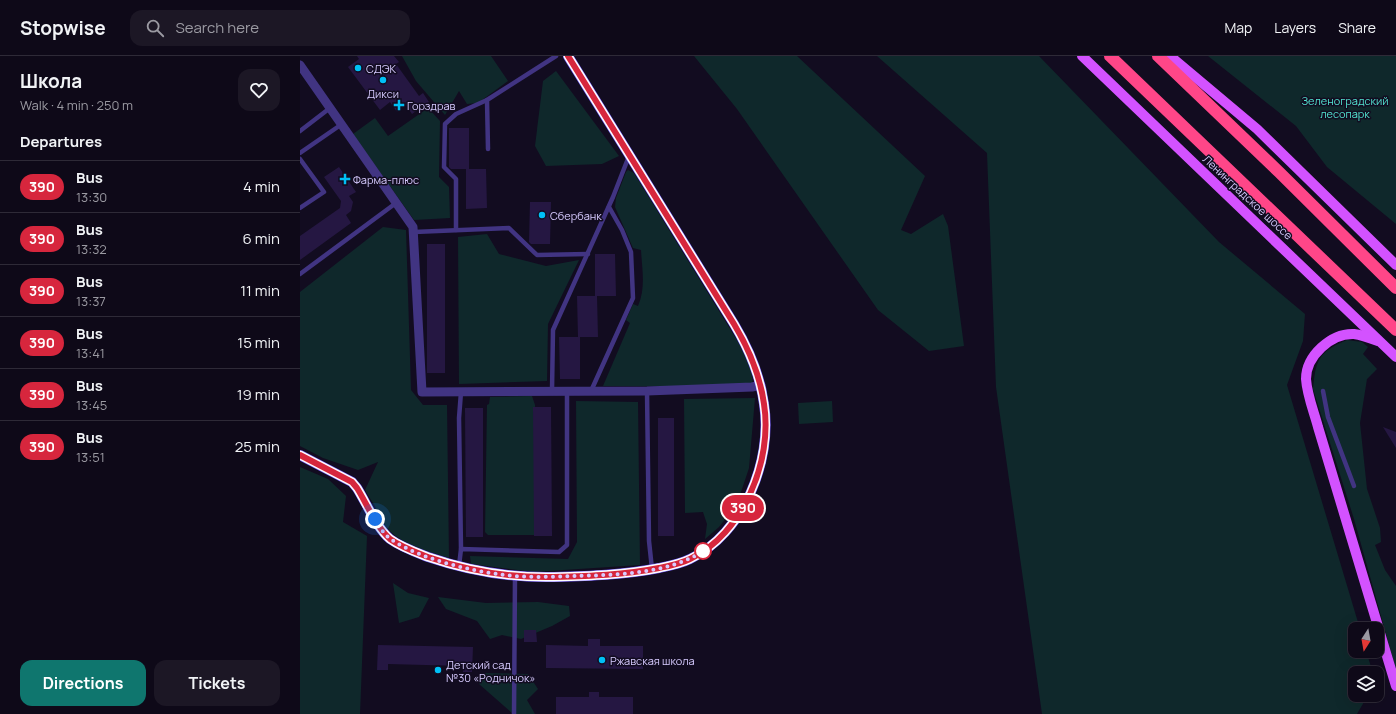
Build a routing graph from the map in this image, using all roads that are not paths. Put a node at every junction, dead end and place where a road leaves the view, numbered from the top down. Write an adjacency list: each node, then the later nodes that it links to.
1 (556, 56): 8 (lane)
2 (568, 56): 14 (street)
3 (1082, 56): 26 (main road, Ленинградское шоссе)
4 (1110, 56): 25 (highway, Ленинградское шоссе)
5 (1158, 56): 24 (highway)
6 (1170, 56): 22 (main road)
7 (300, 65): 9 (street)
8 (487, 100): 12 (lane); 19 (lane)
9 (330, 108): 10 (street); 11 (lane)
10 (342, 124): 13 (lane); 16 (street)
11 (300, 131)
12 (488, 149)
13 (300, 153)
14 (630, 155): 17 (lane); 28 (street)
15 (300, 159): 18 (lane)
16 (396, 203): 20 (street); 23 (lane)
17 (609, 207): 21 (lane); 31 (lane)
18 (300, 208)
19 (456, 230): 20 (lane); 21 (lane)
20 (414, 232): 34 (street)
21 (588, 254): 29 (lane)
22 (1394, 262)
23 (300, 274)
24 (1396, 288)
25 (1396, 330)
26 (1382, 343): 27 (main road, Ленинградское шоссе); 36 (main road)
27 (1396, 357)
28 (761, 385): 32 (street); 41 (street)
29 (552, 391): 30 (street); 34 (street)
30 (567, 391): 31 (street); 39 (lane)
31 (591, 391): 32 (street)
32 (647, 391): 41 (lane)
33 (1323, 391): 35 (lane)
34 (460, 392): 39 (lane)
35 (1328, 417): 36 (lane); 38 (lane)
36 (1318, 427): 43 (main road)
37 (300, 455): 40 (street)
38 (1354, 486)
39 (461, 549): 40 (lane)
40 (459, 566): 42 (street)
41 (652, 569): 42 (street)
42 (515, 576): 44 (lane)
43 (1396, 686)
44 (514, 714)

